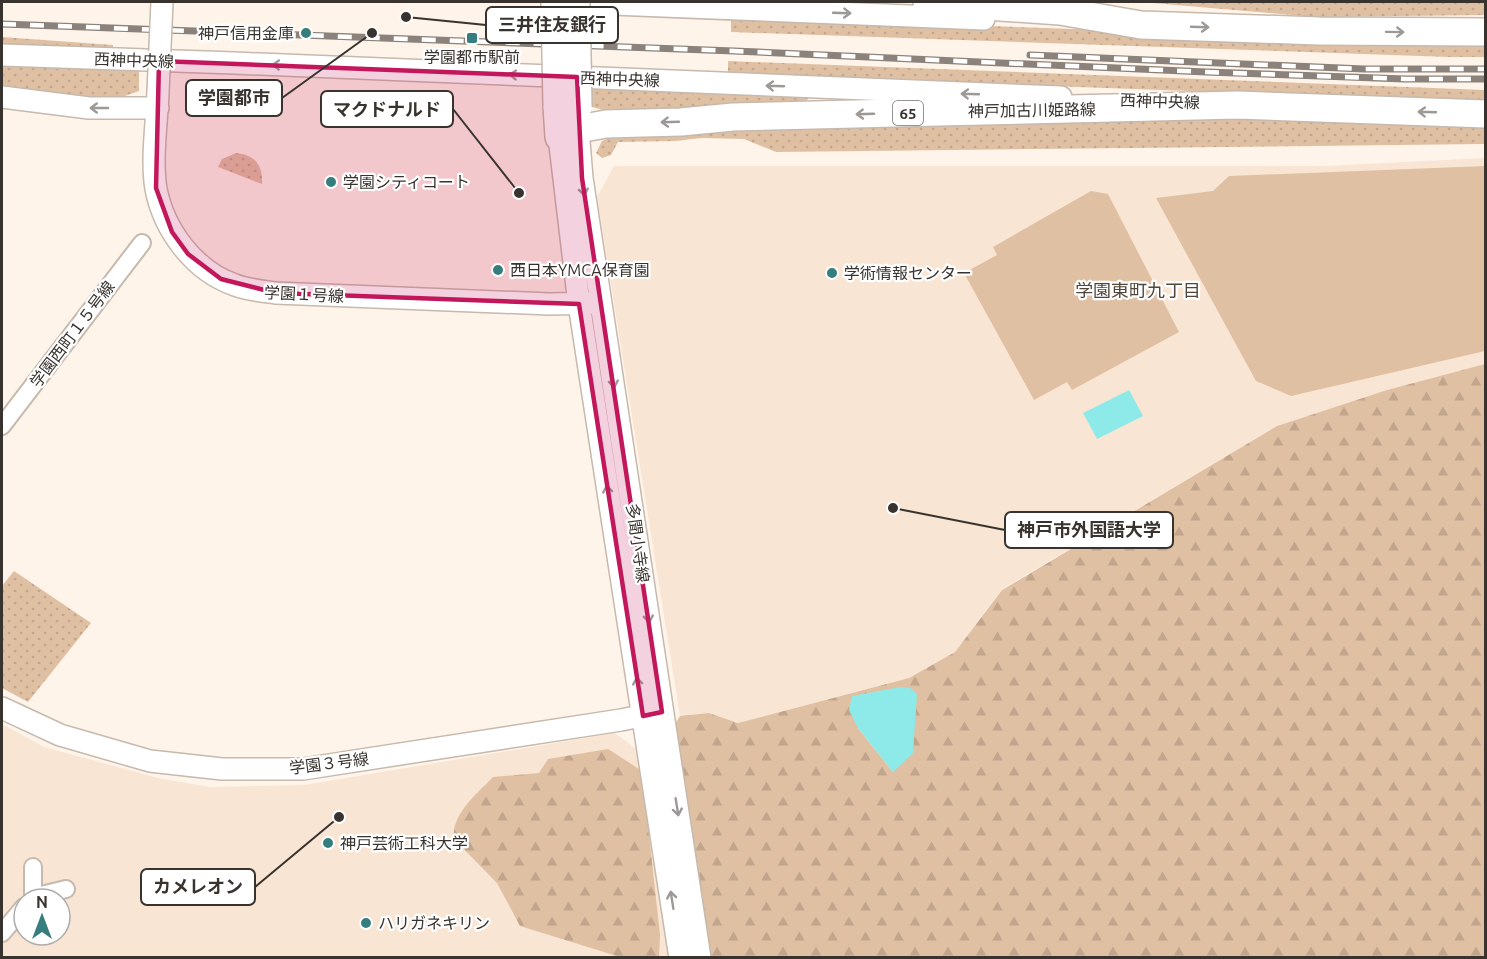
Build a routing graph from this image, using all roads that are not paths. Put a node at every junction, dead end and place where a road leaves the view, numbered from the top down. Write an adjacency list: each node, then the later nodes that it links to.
1 (162, 2): 9 (street, 学園１号線, bridge)
2 (554, 2): 5 (street, one-way to 5); 12 (main road, bridge)
3 (576, 2): 12 (main road, bridge)
4 (927, 2): 5 (main road)
5 (1141, 25): 6 (main road, one-way to 6)
6 (1485, 32)
7 (2, 56): 10 (street, 西神中央線, one-way to 7)
8 (2, 97): 9 (street, one-way to 8)
9 (158, 100): 15 (street, 学園１号線)
10 (1238, 105): 11 (main road, 神戸加古川姫路線 / 65, one-way to 10); 12 (main road, 神戸加古川姫路線 / 65, one-way to 12)
11 (1485, 114)
12 (568, 120): 14 (street, 多聞小寺線, one-way to 14); 15 (street, 多聞小寺線)
13 (142, 243): 16 (street, 学園西町１５号線)
14 (601, 301): 15 (street, 学園１号線); 18 (street, 多聞小寺線, one-way to 18)
15 (579, 304): 18 (street, 多聞小寺線, one-way to 15)
16 (2, 426)
17 (2, 708): 18 (street, 学園３号線)
18 (652, 714): 23 (street, 多聞小寺線, one-way to 18); 24 (street, 多聞小寺線, one-way to 24)
19 (33, 867): 20 (street)
20 (31, 887)
21 (12, 921): 22 (street)
22 (2, 933)
23 (681, 957)
24 (700, 957)

